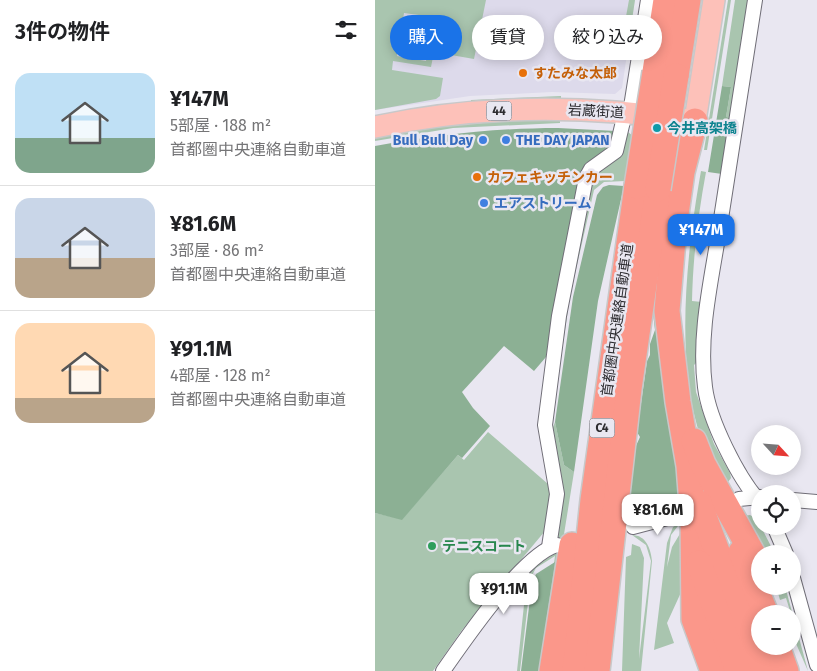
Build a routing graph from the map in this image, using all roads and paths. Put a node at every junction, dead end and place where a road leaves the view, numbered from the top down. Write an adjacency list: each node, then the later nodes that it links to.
1 (648, 0): 6 (street)
2 (666, 0): 9 (highway, 首都圏中央連絡自動車道 / C4, bridge)
3 (688, 0): 9 (highway, 首都圏中央連絡自動車道 / C4, bridge)
4 (714, 0): 7 (main road)
5 (755, 0): 12 (street)
6 (627, 113): 7 (main road, 岩蔵街道 / 44); 8 (main road, 岩蔵街道 / 44); 29 (street)
7 (695, 121): 11 (highway); 13 (highway)
8 (375, 127)
9 (643, 191): 10 (highway, 首都圏中央連絡自動車道 / C4); 30 (highway); 31 (highway, 首都圏中央連絡自動車道 / C4)
10 (619, 464): 32 (highway, 首都圏中央連絡自動車道 / C4); 33 (highway)
11 (689, 466): 17 (highway); 38 (highway)
12 (751, 487)
13 (728, 496): 14 (street); 20 (highway); 23 (highway); 24 (highway)
14 (751, 498)
15 (801, 501): 16 (street)
16 (817, 502)
17 (684, 516): 18 (street); 19 (highway); 37 (highway)
18 (633, 527)
19 (693, 544): 21 (highway); 36 (highway)
20 (751, 547)
21 (694, 579): 34 (highway); 35 (highway)
22 (798, 595): 28 (street)
23 (751, 605)
24 (763, 605)
25 (768, 655): 39 (highway)
26 (780, 655): 40 (highway)
27 (793, 655): 41 (highway)
28 (817, 665)
29 (443, 671)
30 (552, 671)
31 (575, 671)
32 (597, 671)
33 (610, 671)
34 (713, 671)
35 (726, 671)
36 (738, 671)
37 (750, 671)
38 (762, 671)
39 (774, 671)
40 (786, 671)
41 (799, 671)

